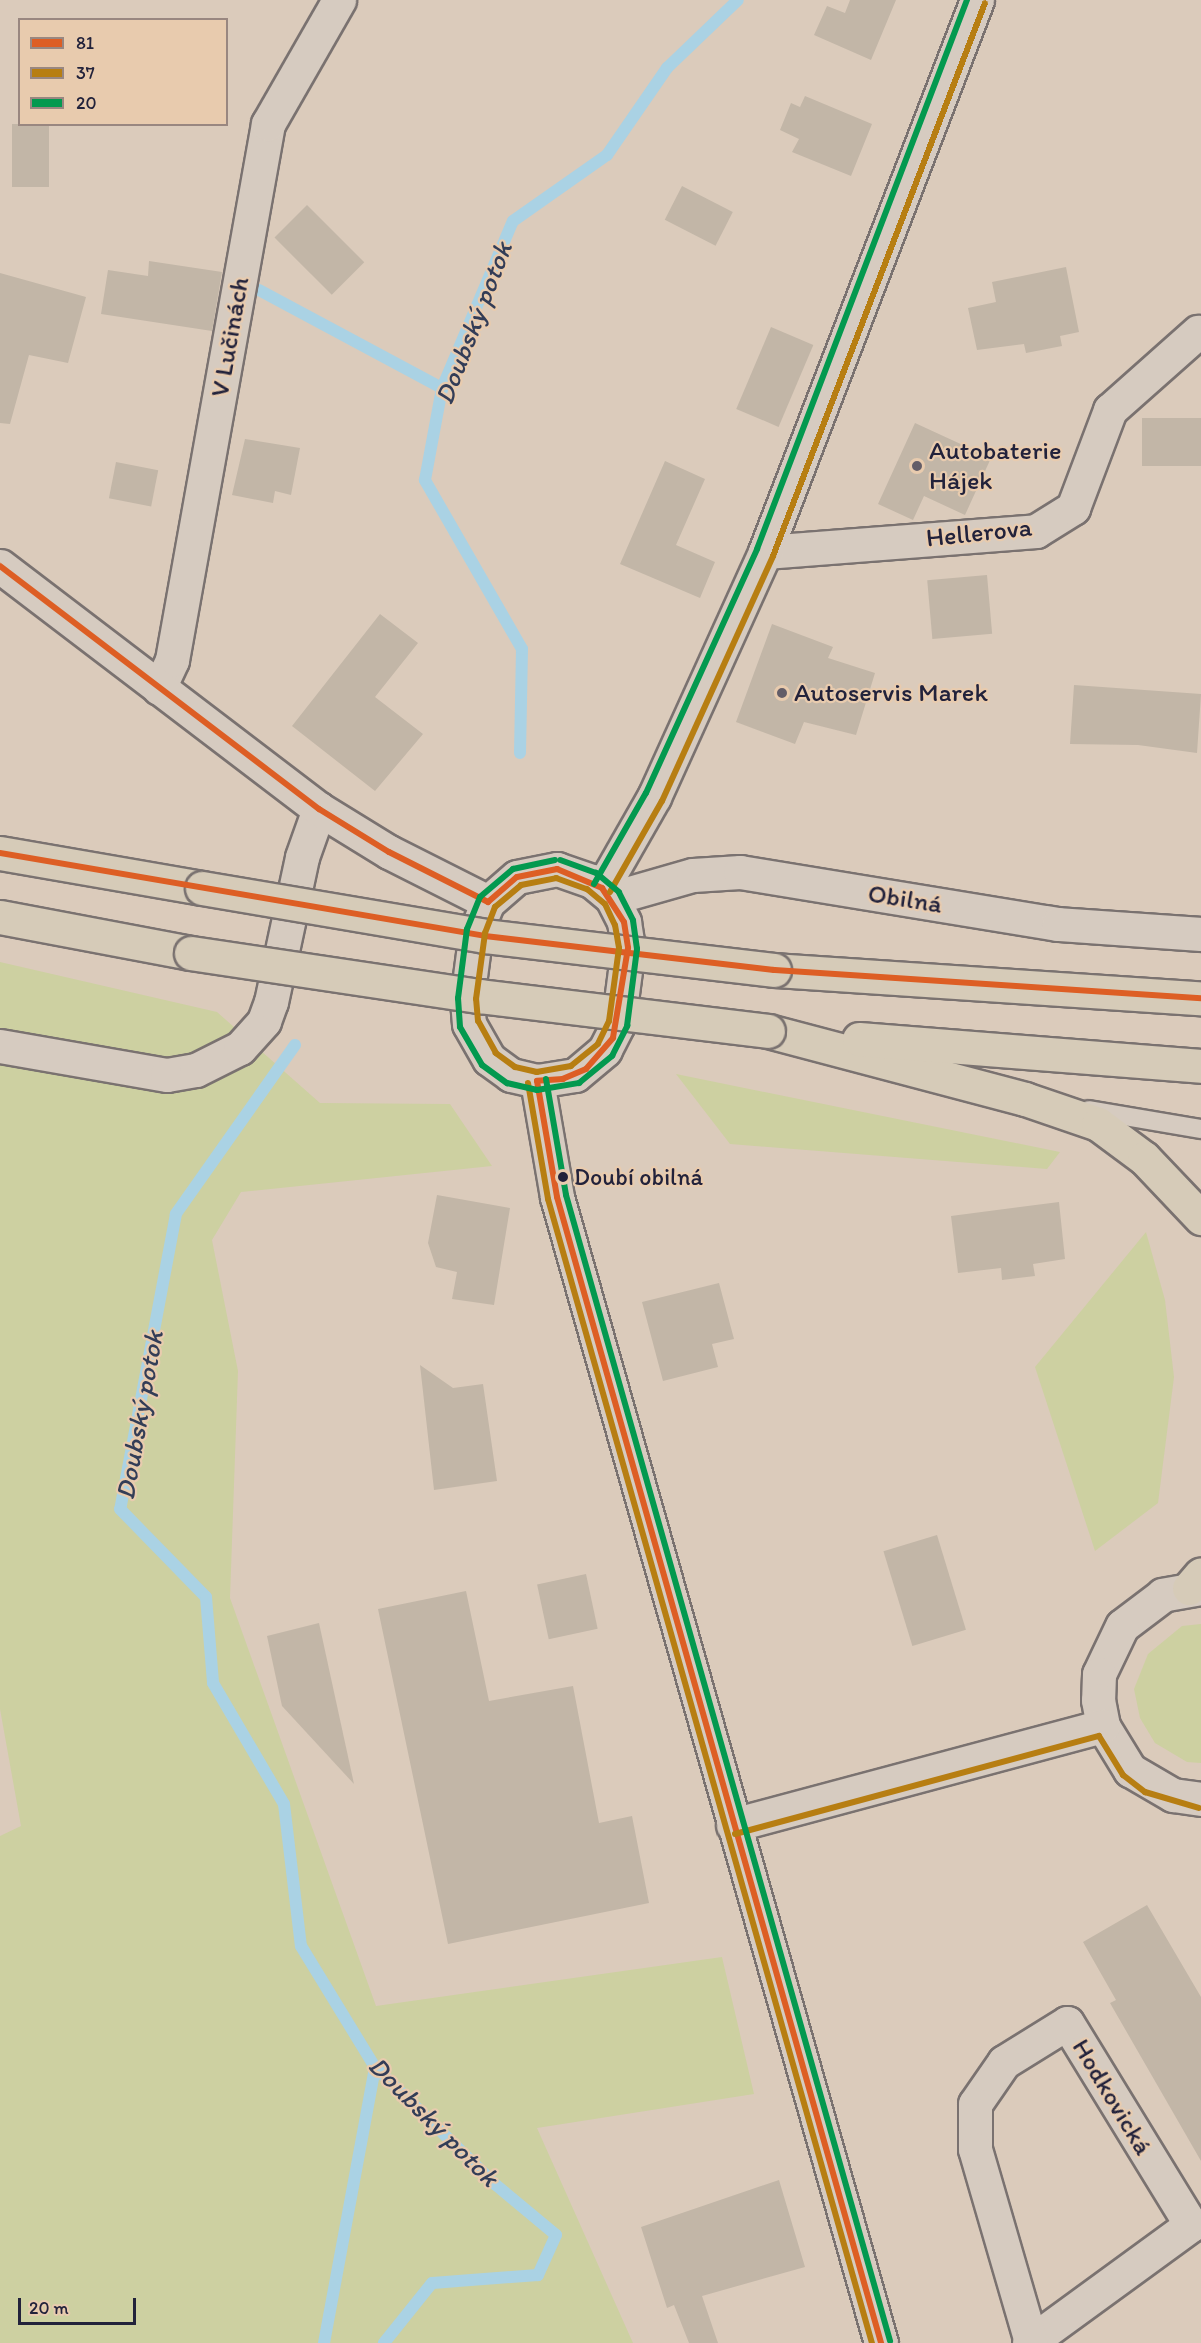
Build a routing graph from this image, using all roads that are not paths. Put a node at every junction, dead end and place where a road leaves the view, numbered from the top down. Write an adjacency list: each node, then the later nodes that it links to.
1 (339, 0): 6 (street, V Lučinách)
2 (976, 0): 4 (street)
3 (1198, 332): 4 (street, Hellerova)
4 (765, 552): 9 (street)
5 (0, 566): 6 (street)
6 (159, 688): 7 (street)
7 (319, 809): 10 (street); 15 (street)
8 (1, 853): 13 (highway, bridge)
9 (607, 893): 10 (street); 12 (street, Obilná); 17 (street)
10 (488, 902): 17 (street)
11 (0, 917): 14 (highway, bridge)
12 (1201, 934)
13 (1201, 998)
14 (768, 1031): 16 (highway); 18 (highway)
15 (0, 1046)
16 (1201, 1066)
17 (537, 1081): 24 (street)
18 (1025, 1099): 19 (lane); 20 (highway)
19 (1201, 1129)
20 (1201, 1218)
21 (1197, 1583): 22 (street)
22 (1103, 1726): 23 (street); 24 (street)
23 (1201, 1799)
24 (733, 1825): 26 (street)
25 (1030, 2342): 25 (street, Hodkovická)
26 (881, 2343)

